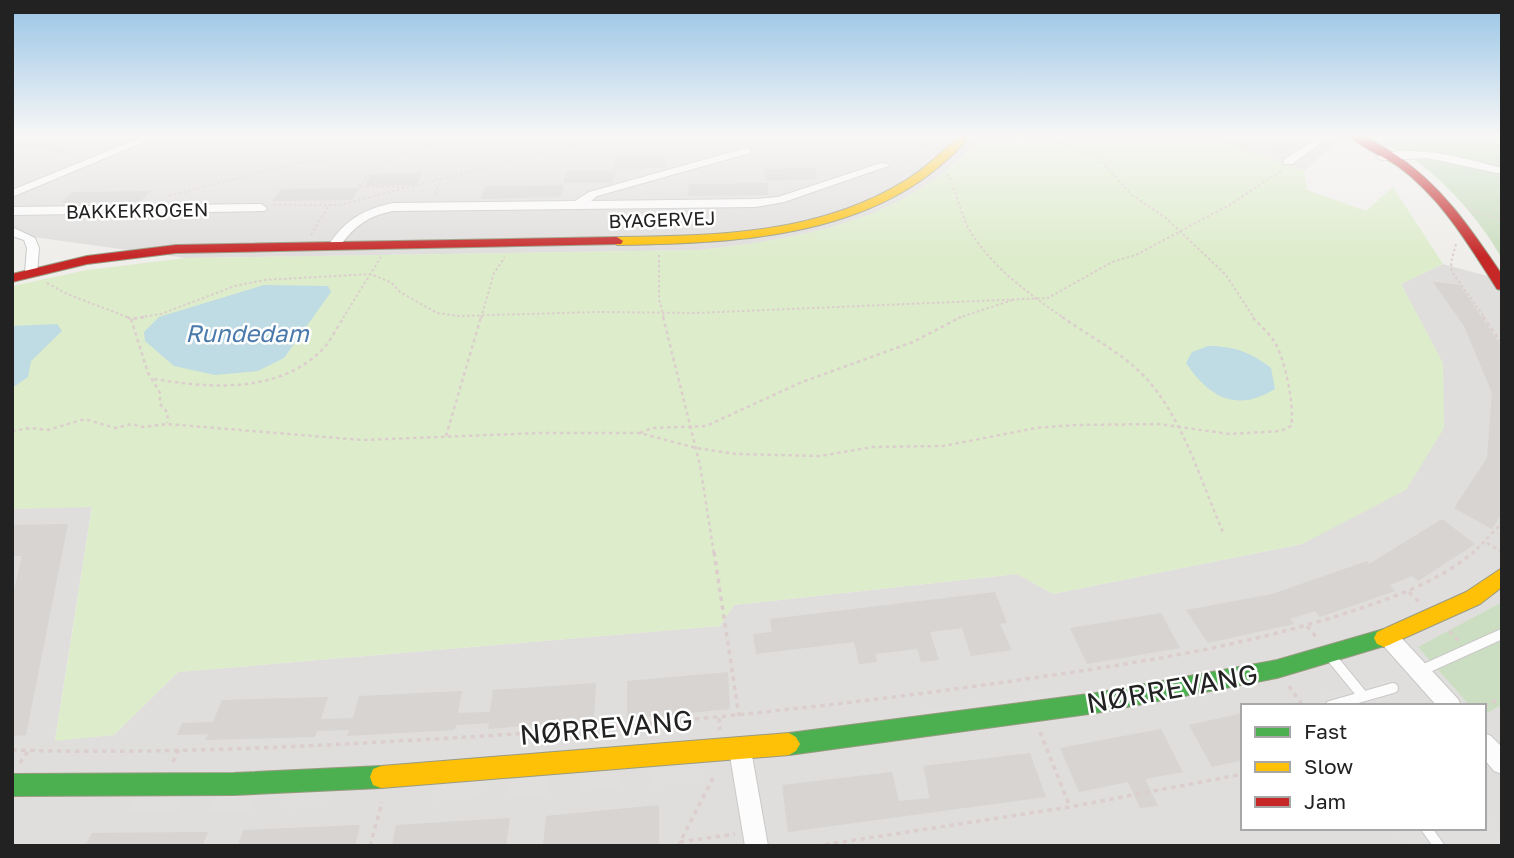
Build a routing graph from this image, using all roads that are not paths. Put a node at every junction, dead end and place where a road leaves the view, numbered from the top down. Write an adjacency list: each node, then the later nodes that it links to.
1 (56, 176): 6 (street)
2 (655, 176): 7 (street, BYAGERVEJ)
3 (851, 176): 7 (street, BYAGERVEJ)
4 (920, 176): 11 (street, BYAGERVEJ)
5 (1420, 176): 14 (street)
6 (12, 194)
7 (578, 205): 11 (street, BYAGERVEJ)
8 (261, 208): 9 (street, BAKKEKROGEN)
9 (12, 211)
10 (12, 231): 12 (street)
11 (334, 246): 12 (street, BYAGERVEJ)
12 (32, 272): 13 (street, BYAGERVEJ)
13 (12, 278)
14 (1502, 286)
15 (1502, 576): 17 (street, NØRREVANG)
16 (1502, 634): 19 (lane)
17 (1388, 637): 18 (street, NØRREVANG); 19 (street)
18 (1330, 655): 21 (lane); 25 (street, NØRREVANG)
19 (1420, 671): 23 (street)
20 (1393, 688): 21 (lane)
21 (1363, 696): 22 (lane)
22 (1337, 704)
23 (1449, 704)
24 (1486, 745): 26 (street)
25 (731, 751): 27 (street, NØRREVANG); 29 (street)
26 (1502, 763)
27 (16, 792)
28 (1427, 830): 30 (lane)
29 (757, 846)
30 (1439, 846)

